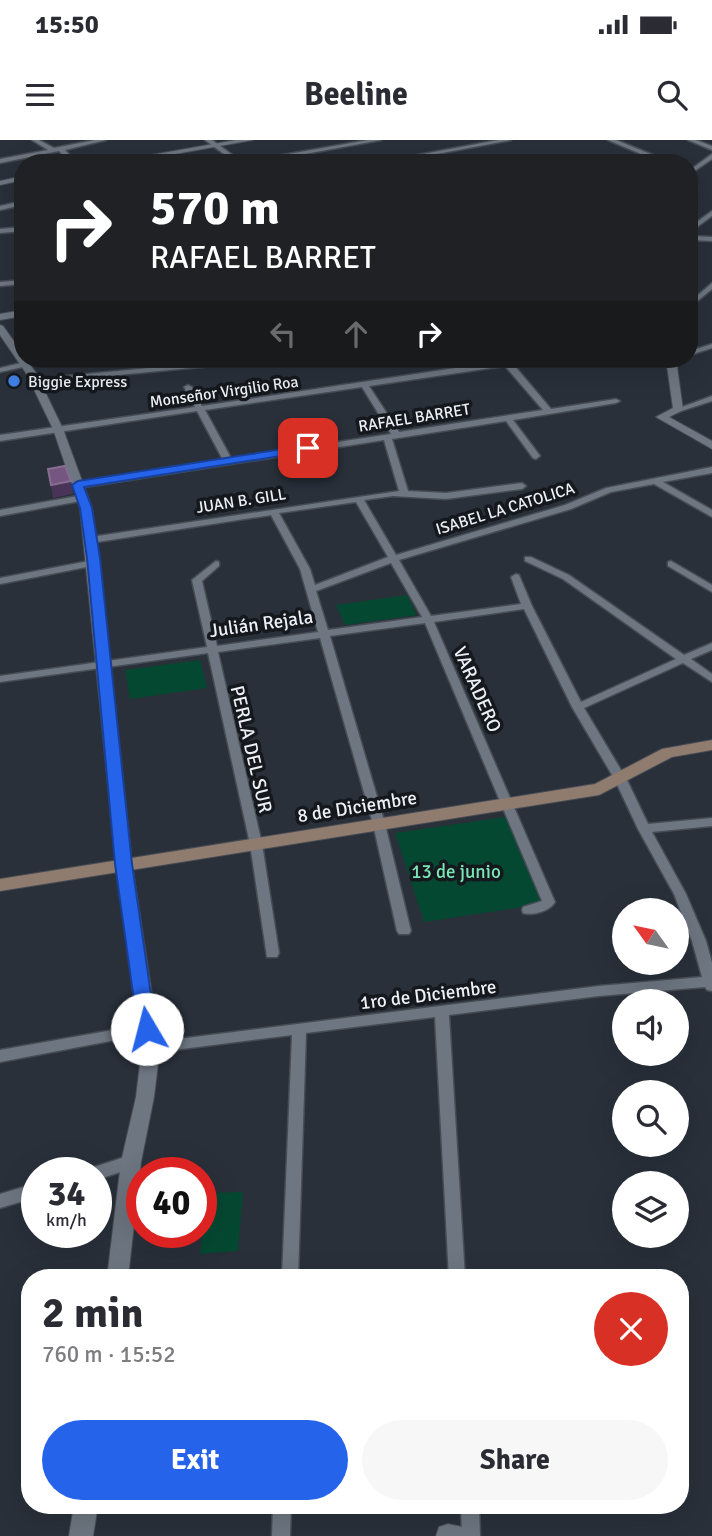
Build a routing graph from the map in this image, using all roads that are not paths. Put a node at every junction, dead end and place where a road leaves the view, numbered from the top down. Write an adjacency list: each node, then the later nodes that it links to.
1 (36, 140): 13 (street)
2 (103, 140): 12 (street)
3 (249, 140): 9 (street)
4 (378, 140): 8 (street)
5 (508, 140): 19 (street)
6 (611, 140): 20 (street)
7 (691, 140): 11 (street)
8 (363, 141): 10 (street); 18 (street)
9 (212, 143): 16 (street); 17 (street)
10 (375, 148)
11 (712, 148)
12 (61, 149): 13 (street); 15 (street)
13 (53, 150): 14 (street)
14 (34, 154)
15 (66, 154)
16 (156, 154)
17 (228, 154)
18 (292, 154)
19 (434, 154)
20 (645, 154)
21 (712, 156): 22 (street)
22 (700, 165)
23 (712, 213): 24 (street)
24 (698, 224)
25 (712, 285): 26 (street)
26 (702, 294): 27 (street); 28 (street)
27 (712, 296)
28 (698, 298)
29 (0, 328): 30 (street)
30 (14, 345)
31 (27, 368): 36 (street)
32 (164, 368): 36 (street)
33 (463, 368): 37 (street, Monseñor Virgilio Roa)
34 (512, 368): 42 (street)
35 (672, 368): 43 (street)
36 (35, 381): 45 (street)
37 (364, 384): 41 (street, Monseñor Virgilio Roa); 46 (street)
38 (188, 387): 41 (street)
39 (712, 398): 43 (street)
40 (616, 401): 42 (street)
41 (201, 409): 45 (street, Monseñor Virgilio Roa); 50 (street)
42 (548, 410): 44 (street, RAFAEL BARRET)
43 (678, 410): 48 (street)
44 (507, 417): 46 (street, RAFAEL BARRET); 49 (street)
45 (58, 429): 47 (street, Monseñor Virgilio Roa); 54 (street)
46 (392, 435): 50 (street, RAFAEL BARRET); 55 (street)
47 (0, 438)
48 (712, 446)
49 (536, 456)
50 (228, 460): 54 (street, RAFAEL BARRET)
51 (712, 470): 52 (street, ISABEL LA CATOLICA)
52 (653, 480): 59 (street); 61 (street, ISABEL LA CATOLICA)
53 (522, 485): 55 (street, JUAN B. GILL)
54 (80, 492): 58 (street, RAFAEL BARRET); 60 (street)
55 (404, 493): 56 (street, JUAN B. GILL)
56 (358, 498): 57 (street, JUAN B. GILL); 61 (street, VARADERO)
57 (273, 510): 60 (street, JUAN B. GILL); 69 (street)
58 (0, 513)
59 (712, 514)
60 (91, 540): 63 (street)
61 (395, 558): 69 (street, ISABEL LA CATOLICA); 71 (street, VARADERO)
62 (528, 559): 75 (street)
63 (94, 563): 67 (street); 76 (street)
64 (216, 564): 74 (street, PERLA DEL SUR)
65 (671, 564): 68 (street)
66 (516, 577): 70 (street)
67 (0, 581)
68 (712, 589)
69 (310, 590): 72 (street)
70 (527, 606): 71 (street, Julián Rejala); 79 (street)
71 (428, 619): 72 (street, Julián Rejala); 82 (street, VARADERO)
72 (324, 632): 74 (street, Julián Rejala); 84 (street)
73 (712, 646): 75 (street)
74 (210, 648): 76 (street, Julián Rejala); 86 (street, PERLA DEL SUR)
75 (683, 659): 78 (street); 79 (street)
76 (104, 663): 77 (street, Julián Rejala); 87 (street)
77 (0, 679)
78 (712, 679)
79 (579, 707): 81 (street)
80 (712, 744): 81 (main road, 8 de Diciembre)
81 (621, 780): 82 (main road, 8 de Diciembre); 85 (street)
82 (508, 802): 84 (main road, 8 de Diciembre); 89 (street, VARADERO)
83 (712, 822): 85 (street)
84 (379, 824): 86 (main road, 8 de Diciembre); 90 (street)
85 (643, 829): 92 (street)
86 (256, 844): 87 (main road, 8 de Diciembre); 91 (street, PERLA DEL SUR)
87 (124, 864): 88 (main road, 8 de Diciembre); 95 (street)
88 (0, 885)
89 (528, 910)
90 (404, 931)
91 (272, 953)
92 (711, 983): 93 (street, 1ro de Diciembre)
93 (442, 1011): 94 (street, 1ro de Diciembre); 103 (street)
94 (299, 1030): 95 (street, 1ro de Diciembre); 102 (street)
95 (149, 1038): 96 (street, 1ro de Diciembre); 97 (street)
96 (0, 1056)
97 (132, 1157)
98 (21, 1195): 99 (street)
99 (0, 1201)
100 (126, 1203): 101 (street)
101 (118, 1269)
102 (290, 1269)
103 (456, 1269)
104 (85, 1514): 107 (street)
105 (282, 1514): 108 (street)
106 (470, 1514): 111 (street)
107 (81, 1536)
108 (281, 1536)
109 (447, 1536): 110 (street)
110 (454, 1536)
111 (471, 1536)

